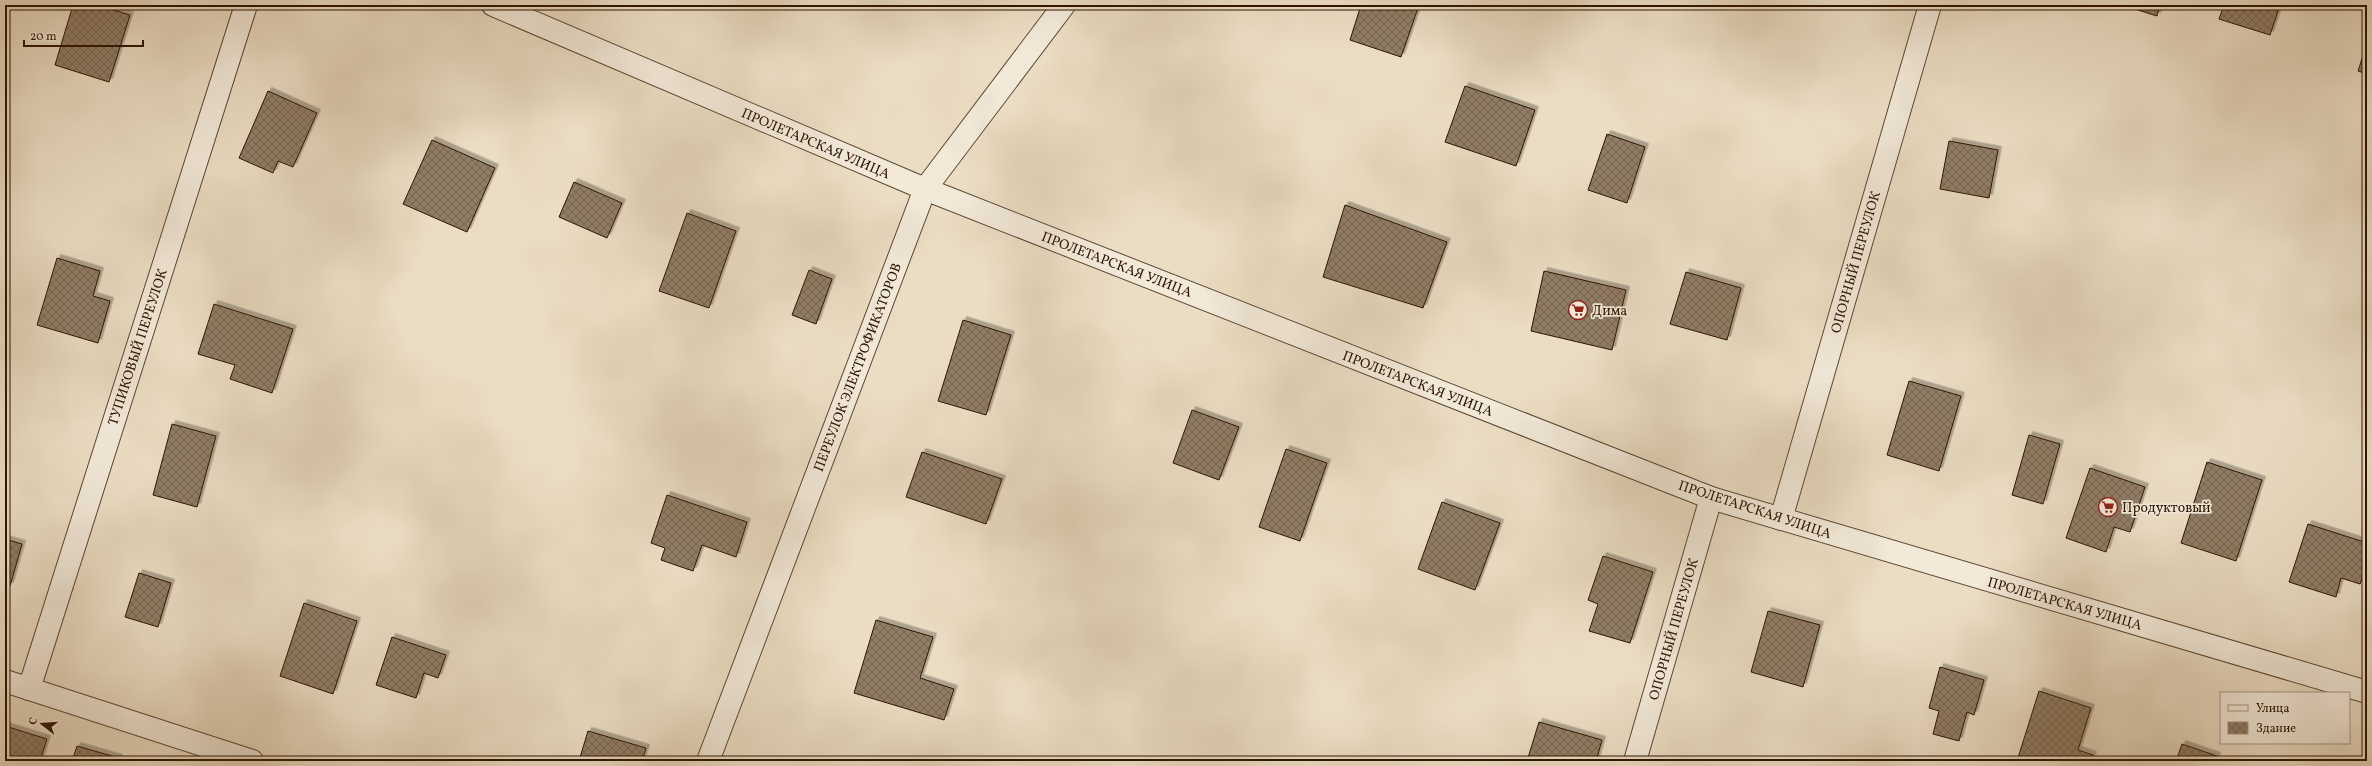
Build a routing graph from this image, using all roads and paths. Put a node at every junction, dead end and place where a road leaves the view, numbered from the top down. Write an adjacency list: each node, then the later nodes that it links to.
1 (246, 5): 9 (street, ТУПИКОВЫЙ ПЕРЕУЛОК)
2 (494, 5): 5 (street, ПРОЛЕТАРСКАЯ УЛИЦА)
3 (1064, 5): 5 (street, ПЕРЕУЛОК ЭЛЕКТРОФИКАТОРОВ)
4 (1930, 5): 7 (street, ОПОРНЫЙ ПЕРЕУЛОК)
5 (925, 189): 6 (street, ПРОЛЕТАРСКАЯ УЛИЦА); 12 (street, ПЕРЕУЛОК ЭЛЕКТРОФИКАТОРОВ)
6 (1711, 498): 7 (street, ПРОЛЕТАРСКАЯ УЛИЦА); 13 (street, ОПОРНЫЙ ПЕРЕУЛОК)
7 (1781, 519): 10 (street, ПРОЛЕТАРСКАЯ УЛИЦА)
8 (5, 681): 9 (street)
9 (29, 689): 11 (street)
10 (2367, 692)
11 (252, 761)
12 (708, 761)
13 (1635, 761)

